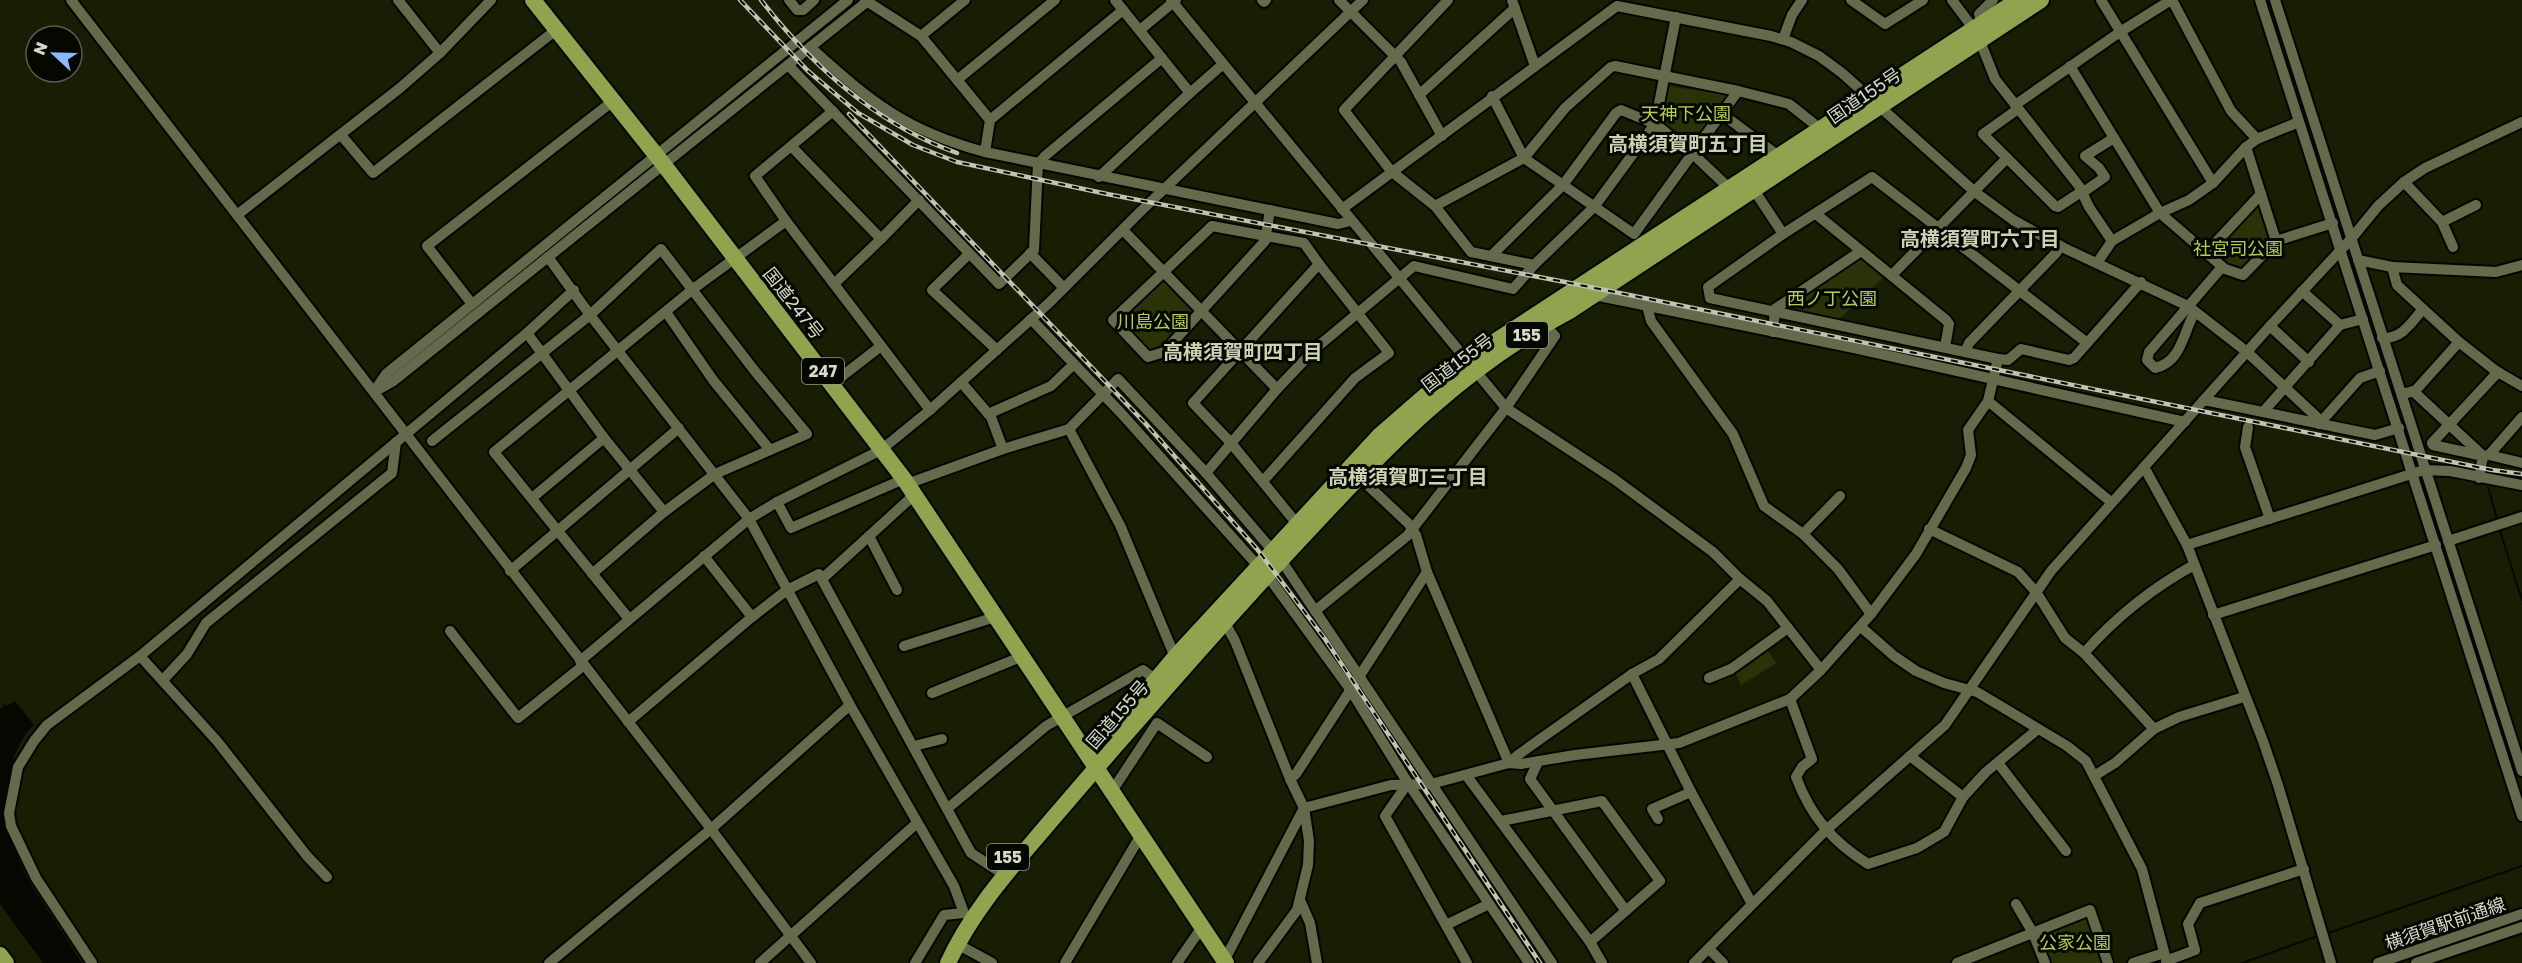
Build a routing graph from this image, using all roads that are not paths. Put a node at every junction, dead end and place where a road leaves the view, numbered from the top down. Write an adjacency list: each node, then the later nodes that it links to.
1 (71, 0): 96 (street)
2 (414, 0): 28 (street)
3 (491, 0): 40 (street)
4 (533, 0): 33 (highway, 国道247号 / 247)
5 (789, 0): 6 (street)
6 (814, 0)
7 (848, 0): 75 (street)
8 (965, 0): 37 (street)
9 (1055, 0): 48 (street)
10 (1115, 0): 30 (street)
11 (1339, 0): 31 (street)
12 (1363, 0): 31 (street)
13 (1448, 0): 41 (street)
14 (1802, 0): 38 (street)
15 (1851, 0): 16 (street)
16 (1923, 0)
17 (1952, 0): 35 (street)
18 (1993, 0): 35 (street)
19 (2018, 0): 35 (highway, 国道155号 / 155)
20 (2041, 0): 35 (highway, 国道155号 / 155)
21 (2101, 0): 36 (street)
22 (2171, 0): 36 (street); 67 (street)
23 (2260, 0): 60 (street)
24 (2275, 0): 106 (street)
25 (866, 1): 37 (street); 39 (street)
26 (1173, 1): 34 (street); 44 (street)
27 (1617, 3): 32 (street); 45 (street)
28 (400, 4): 40 (street)
29 (1514, 4): 45 (street); 51 (street)
30 (1123, 10): 34 (street); 59 (street)
31 (1352, 12): 41 (street); 55 (street)
32 (1676, 17): 38 (street); 47 (street)
33 (556, 30): 53 (highway, 国道247号 / 247); 64 (street)
34 (1140, 30): 42 (street)
35 (1979, 30): 54 (highway, 国道155号 / 155); 56 (street)
36 (2120, 32): 46 (street); 80 (street)
37 (921, 36): 48 (street)
38 (1783, 39): 54 (street)
39 (810, 47): 43 (street); 71 (street)
40 (440, 53): 64 (street)
41 (1395, 55): 51 (street); 77 (street)
42 (1162, 58): 50 (street); 76 (street)
43 (788, 65): 57 (street); 75 (street)
44 (1222, 65): 50 (street); 55 (street)
45 (1535, 66): 52 (street)
46 (2070, 66): 56 (street); 66 (street)
47 (1665, 75): 49 (street); 62 (street); 73 (street)
48 (957, 80): 59 (street)
49 (1738, 91): 58 (street); 63 (street)
50 (1190, 93): 78 (street)
51 (1419, 94): 65 (street)
52 (1492, 96): 65 (street); 73 (street)
53 (613, 101): 75 (highway, 国道247号 / 247); 137 (street)
54 (1874, 102): 63 (highway, 国道155号 / 155); 84 (highway, 国道155号 / 155); 85 (street)
55 (1254, 105): 82 (street); 92 (street)
56 (2016, 107): 74 (street); 86 (street)
57 (833, 111): 68 (street); 88 (street)
58 (1722, 114): 70 (street); 72 (street)
59 (990, 120): 71 (street)
60 (2299, 122): 67 (street); 100 (street)
61 (2522, 122): 79 (street)
62 (1655, 124): 72 (street); 81 (street); 91 (street)
63 (1819, 131): 83 (highway, 国道155号 / 155)
64 (341, 135): 96 (street)
65 (1442, 136): 77 (street)
66 (2114, 138): 86 (street); 94 (street)
67 (2257, 139): 69 (street)
68 (792, 147): 98 (street); 105 (street)
69 (2246, 147): 80 (street); 87 (street)
70 (1772, 151)
71 (986, 152): 76 (street)
72 (1693, 154): 83 (street); 91 (street)
73 (1524, 158): 81 (street); 90 (street)
74 (2007, 158): 85 (street); 86 (street)
75 (660, 160): 117 (street); 118 (highway, 国道247号 / 247); 137 (street)
76 (1038, 164): 78 (street); 113 (street)
77 (1391, 171): 90 (street); 92 (street)
78 (1099, 177): 82 (street)
79 (2404, 182): 99 (street); 106 (street)
80 (2213, 183): 94 (street)
81 (1563, 185): 91 (street); 116 (street)
82 (1165, 189): 93 (street); 102 (street)
83 (1730, 189): 167 (highway, 国道155号 / 155)
84 (1754, 190): 103 (street); 136 (highway, 国道155号 / 155)
85 (1975, 192): 101 (street); 109 (street)
86 (2082, 192): 107 (street)
87 (2261, 194): 108 (street); 114 (street)
88 (919, 200): 105 (street); 115 (street)
89 (2476, 205): 99 (street)
90 (1436, 206): 116 (street)
91 (1594, 207): 122 (street)
92 (1342, 208): 97 (street)
93 (1270, 210): 97 (street); 104 (street)
94 (2160, 213): 107 (street); 114 (street)
95 (1816, 214): 101 (street); 103 (street); 112 (street)
96 (237, 215): 177 (street)
97 (1351, 220): 128 (street)
98 (786, 221): 118 (street); 130 (street)
99 (2442, 222): 110 (street)
100 (2332, 223): 108 (street); 111 (street)
101 (1939, 228): 127 (street); 134 (street)
102 (1123, 230): 126 (street); 131 (street)
103 (1783, 234): 144 (street)
104 (1266, 236): 121 (street); 126 (street); 141 (street)
105 (881, 239): 130 (street)
106 (2350, 239): 111 (street); 119 (street)
107 (2112, 241): 120 (street)
108 (2276, 241): 124 (street)
109 (2060, 246): 120 (street); 134 (street)
110 (2453, 247)
111 (2341, 249): 135 (street); 147 (street)
112 (1861, 251): 127 (street); 144 (street)
113 (1030, 253): 115 (street); 131 (street)
114 (2206, 253): 124 (street)
115 (969, 254): 158 (street)
116 (1491, 256): 122 (street)
117 (548, 257): 133 (street); 177 (street)
118 (735, 260): 132 (street); 172 (highway, 国道247号 / 247)
119 (2358, 260): 125 (street); 153 (street)
120 (2097, 263): 129 (street)
121 (1319, 264): 143 (street); 160 (street)
122 (1534, 265): 128 (street)
123 (2522, 265): 125 (street)
124 (2222, 267): 139 (street)
125 (2392, 267): 140 (street)
126 (1164, 272): 141 (street); 141 (street)
127 (1892, 275): 157 (street)
128 (1399, 281): 143 (street); 167 (street)
129 (2141, 282): 139 (street); 154 (street)
130 (834, 284): 156 (street)
131 (1064, 288): 146 (street)
132 (693, 289): 142 (street); 145 (street); 201 (street)
133 (574, 290): 145 (street); 152 (street)
134 (2019, 290): 154 (street); 161 (street)
135 (2302, 291): 149 (street); 150 (street)
136 (1594, 295): 138 (street); 148 (highway, 国道155号 / 155)
137 (472, 304): 177 (street)
138 (1647, 306): 151 (street); 227 (street)
139 (2192, 309): 139 (street); 162 (street)
140 (2423, 309): 153 (street); 155 (street)
141 (1202, 311): 160 (street)
142 (666, 312): 159 (street); 201 (street)
143 (1357, 312): 175 (street); 212 (street)
144 (1775, 313): 151 (street); 157 (street)
145 (590, 315): 159 (street); 163 (street)
146 (1031, 319): 158 (street); 166 (street)
147 (2363, 319): 149 (street); 168 (street)
148 (1544, 324): 167 (highway, 国道155号 / 155); 183 (street)
149 (2340, 325): 165 (street)
150 (2270, 326): 162 (street); 165 (street)
151 (1773, 332): 170 (street)
152 (527, 333): 163 (street); 195 (street)
153 (2382, 338): 180 (street)
154 (2086, 342): 164 (street)
155 (2459, 342): 169 (street); 176 (street)
156 (881, 346): 172 (street); 184 (street)
157 (1945, 347): 161 (street)
158 (997, 350): 171 (street)
159 (618, 351): 178 (street); 192 (street)
160 (1239, 352): 175 (street); 199 (street)
161 (1965, 352): 164 (street)
162 (2247, 352): 174 (street); 181 (street)
163 (542, 353): 178 (street); 197 (street)
164 (1998, 359): 170 (street)
165 (2309, 362): 174 (street)
166 (1074, 364): 179 (street); 186 (street)
167 (1470, 366): 183 (street); 210 (highway, 国道155号 / 155); 223 (highway, 国道155号 / 155)
168 (2380, 371): 189 (street); 193 (street)
169 (2498, 372): 173 (street); 190 (street)
170 (1992, 380): 182 (street); 188 (street)
171 (961, 382): 184 (street); 186 (street)
172 (832, 384): 202 (highway, 国道247号 / 247)
173 (2522, 386)
174 (2285, 387): 185 (street); 189 (street)
175 (1277, 389): 199 (street)
176 (2413, 391): 180 (street); 190 (street)
177 (374, 392): 195 (street)
178 (569, 392): 196 (street); 216 (street)
179 (1102, 393): 194 (street); 208 (street); 236 (street)
180 (2400, 395): 207 (street)
181 (2204, 400): 185 (street); 188 (street)
182 (1988, 401): 218 (street); 225 (street)
183 (1506, 408): 224 (street); 240 (street)
184 (930, 410): 202 (street)
185 (2263, 412): 189 (street)
186 (988, 414): 200 (street)
187 (2522, 417): 203 (street)
188 (2185, 422): 205 (street)
189 (2320, 422): 193 (street)
190 (2450, 425): 203 (street); 203 (street)
191 (2248, 427): 222 (street)
192 (679, 428): 206 (street); 209 (street)
193 (2399, 428): 207 (street)
194 (1069, 429): 200 (street); 258 (street)
195 (405, 434): 198 (street); 235 (street)
196 (604, 438): 206 (street); 216 (street)
197 (432, 441)
198 (396, 442): 256 (street); 264 (street)
199 (1231, 443): 208 (street); 212 (street)
200 (1003, 449): 214 (street)
201 (770, 450): 209 (street)
202 (881, 450): 214 (highway, 国道247号 / 247); 217 (street)
203 (2486, 455): 204 (street); 211 (street)
204 (2522, 463)
205 (2144, 467): 218 (street); 230 (street)
206 (631, 468): 219 (street); 226 (street)
207 (2419, 471): 211 (street); 222 (street); 229 (street); 231 (street)
208 (1206, 473): 233 (street)
209 (715, 474): 219 (street); 221 (street)
210 (1359, 477): 224 (street); 233 (highway, 国道155号 / 155)
211 (2479, 478): 213 (street)
212 (1263, 481): 223 (street)
213 (2522, 484)
214 (908, 486): 217 (street); 228 (street); 247 (highway, 国道247号 / 247)
215 (1840, 496): 227 (street)
216 (532, 498): 226 (street)
217 (777, 502): 221 (street)
218 (2111, 502): 243 (street)
219 (664, 512): 238 (street)
220 (2522, 517): 229 (street)
221 (749, 519): 232 (street); 241 (street)
222 (2270, 519): 230 (street)
223 (1298, 525): 233 (highway, 国道155号 / 155)
224 (1413, 529): 237 (street); 244 (street)
225 (1929, 529): 243 (street); 245 (street)
226 (557, 530): 235 (street); 238 (street)
227 (1803, 534): 245 (street)
228 (869, 536): 239 (street); 242 (street)
229 (2448, 541): 287 (street)
230 (2187, 545): 234 (street)
231 (2436, 545): 246 (street); 299 (street)
232 (704, 556): 248 (street); 249 (street)
233 (1277, 556): 236 (highway, 国道155号 / 155); 244 (street)
234 (2194, 565): 246 (street); 255 (street)
235 (510, 570): 259 (street)
236 (1263, 570): 250 (highway, 国道155号 / 155); 258 (highway, 国道155号 / 155); 266 (street)
237 (1426, 572): 262 (street); 283 (street)
238 (592, 574): 249 (street)
239 (822, 579): 241 (street); 278 (street)
240 (1740, 579): 252 (street); 261 (street)
241 (787, 590): 248 (street); 271 (street)
242 (897, 590)
243 (2036, 592): 255 (street); 267 (street)
244 (1315, 611): 262 (street)
245 (1871, 614): 251 (street)
246 (2213, 615): 269 (street)
247 (995, 616): 254 (street); 257 (highway, 国道247号 / 247)
248 (752, 617): 273 (street)
249 (629, 619): 259 (street)
250 (1224, 621): 284 (highway, 国道155号 / 155); 290 (street)
251 (1862, 627): 260 (street); 267 (street)
252 (1788, 628): 260 (street); 263 (street)
253 (450, 631): 259 (street)
254 (904, 646)
255 (2084, 654): 275 (street)
256 (140, 656): 264 (street); 329 (street)
257 (1023, 657): 268 (street); 272 (highway, 国道247号 / 247)
258 (1175, 657): 265 (highway, 国道155号 / 155)
259 (582, 663): 273 (street)
260 (1821, 670): 270 (street)
261 (1632, 674): 277 (street); 283 (street)
262 (1359, 675): 266 (street); 292 (street)
263 (1709, 678)
264 (163, 680): 309 (street)
265 (1156, 680): 272 (street); 284 (highway, 国道155号 / 155)
266 (1350, 688): 290 (street); 291 (street)
267 (1970, 690): 274 (street); 279 (street)
268 (932, 693)
269 (2244, 697): 275 (street); 307 (street)
270 (1790, 699): 277 (street); 304 (street)
271 (850, 705): 302 (street); 303 (street)
272 (1062, 716): 284 (highway, 国道247号 / 247); 297 (street)
273 (628, 722): 303 (street)
274 (2038, 729): 281 (street); 285 (street)
275 (2154, 729): 286 (street)
276 (942, 739): 278 (street)
277 (1668, 745): 282 (street); 294 (street)
278 (914, 746): 297 (street)
279 (1910, 756): 295 (street); 304 (street)
280 (1207, 757): 293 (street)
281 (2086, 761): 286 (street); 289 (street)
282 (1538, 762): 283 (street); 298 (street)
283 (1509, 763): 288 (street)
284 (1093, 764): 293 (highway, 国道155号); 308 (highway, 国道155号 / 155); 323 (highway, 国道155号 / 155)
285 (1998, 764): 295 (street); 306 (street)
286 (2104, 769): 289 (street)
287 (2522, 771)
288 (1466, 775): 292 (street); 301 (street)
289 (2094, 776): 326 (street)
290 (1290, 779): 296 (street)
291 (1408, 783): 292 (street); 296 (street); 311 (street); 317 (street)
292 (1431, 784): 343 (street)
293 (1112, 791): 305 (highway, 国道155号)
294 (1691, 792): 300 (street); 312 (street)
295 (1963, 797): 304 (street)
296 (1304, 808): 310 (street); 327 (street)
297 (947, 809): 308 (street)
298 (1552, 810): 301 (street); 314 (street); 314 (street)
299 (2522, 816)
300 (1658, 819)
301 (1501, 820): 322 (street)
302 (917, 823): 315 (street); 321 (street)
303 (711, 828): 321 (street); 330 (street)
304 (1825, 831): 312 (street)
305 (1141, 835): 318 (highway, 国道155号); 337 (street)
306 (2066, 851)
307 (2304, 868): 326 (street); 351 (street)
308 (997, 870): 315 (highway, 国道155号 / 155)
309 (327, 877)
310 (1300, 900): 339 (street); 340 (street)
311 (1489, 904): 317 (street); 342 (street)
312 (1752, 904): 324 (street)
313 (2016, 904): 320 (street)
314 (1626, 911): 322 (street)
315 (964, 913): 333 (street); 334 (highway, 国道155号 / 155)
316 (2522, 914): 352 (street, 横須賀駅前通線)
317 (1446, 925): 341 (street)
318 (1202, 927): 327 (highway, 国道155号); 338 (street)
319 (2522, 927): 353 (street, 横須賀駅前通線)
320 (2033, 933): 347 (street); 348 (street); 349 (street)
321 (791, 937): 331 (street); 332 (street)
322 (1590, 942): 344 (street)
323 (957, 944): 335 (highway, 国道155号 / 155); 336 (street)
324 (1709, 949): 345 (street); 346 (street)
325 (0, 955): 328 (highway)
326 (2166, 959): 350 (street)
327 (1224, 962)
328 (6, 963)
329 (92, 963)
330 (549, 963)
331 (760, 963)
332 (811, 963)
333 (915, 963)
334 (937, 963)
335 (948, 963)
336 (992, 963)
337 (1065, 963)
338 (1177, 963)
339 (1258, 963)
340 (1317, 963)
341 (1467, 963)
342 (1529, 963)
343 (1552, 963)
344 (1602, 963)
345 (1694, 963)
346 (1723, 963)
347 (1957, 963)
348 (2045, 963)
349 (2108, 963)
350 (2133, 963)
351 (2331, 963)
352 (2378, 963)
353 (2416, 963)

